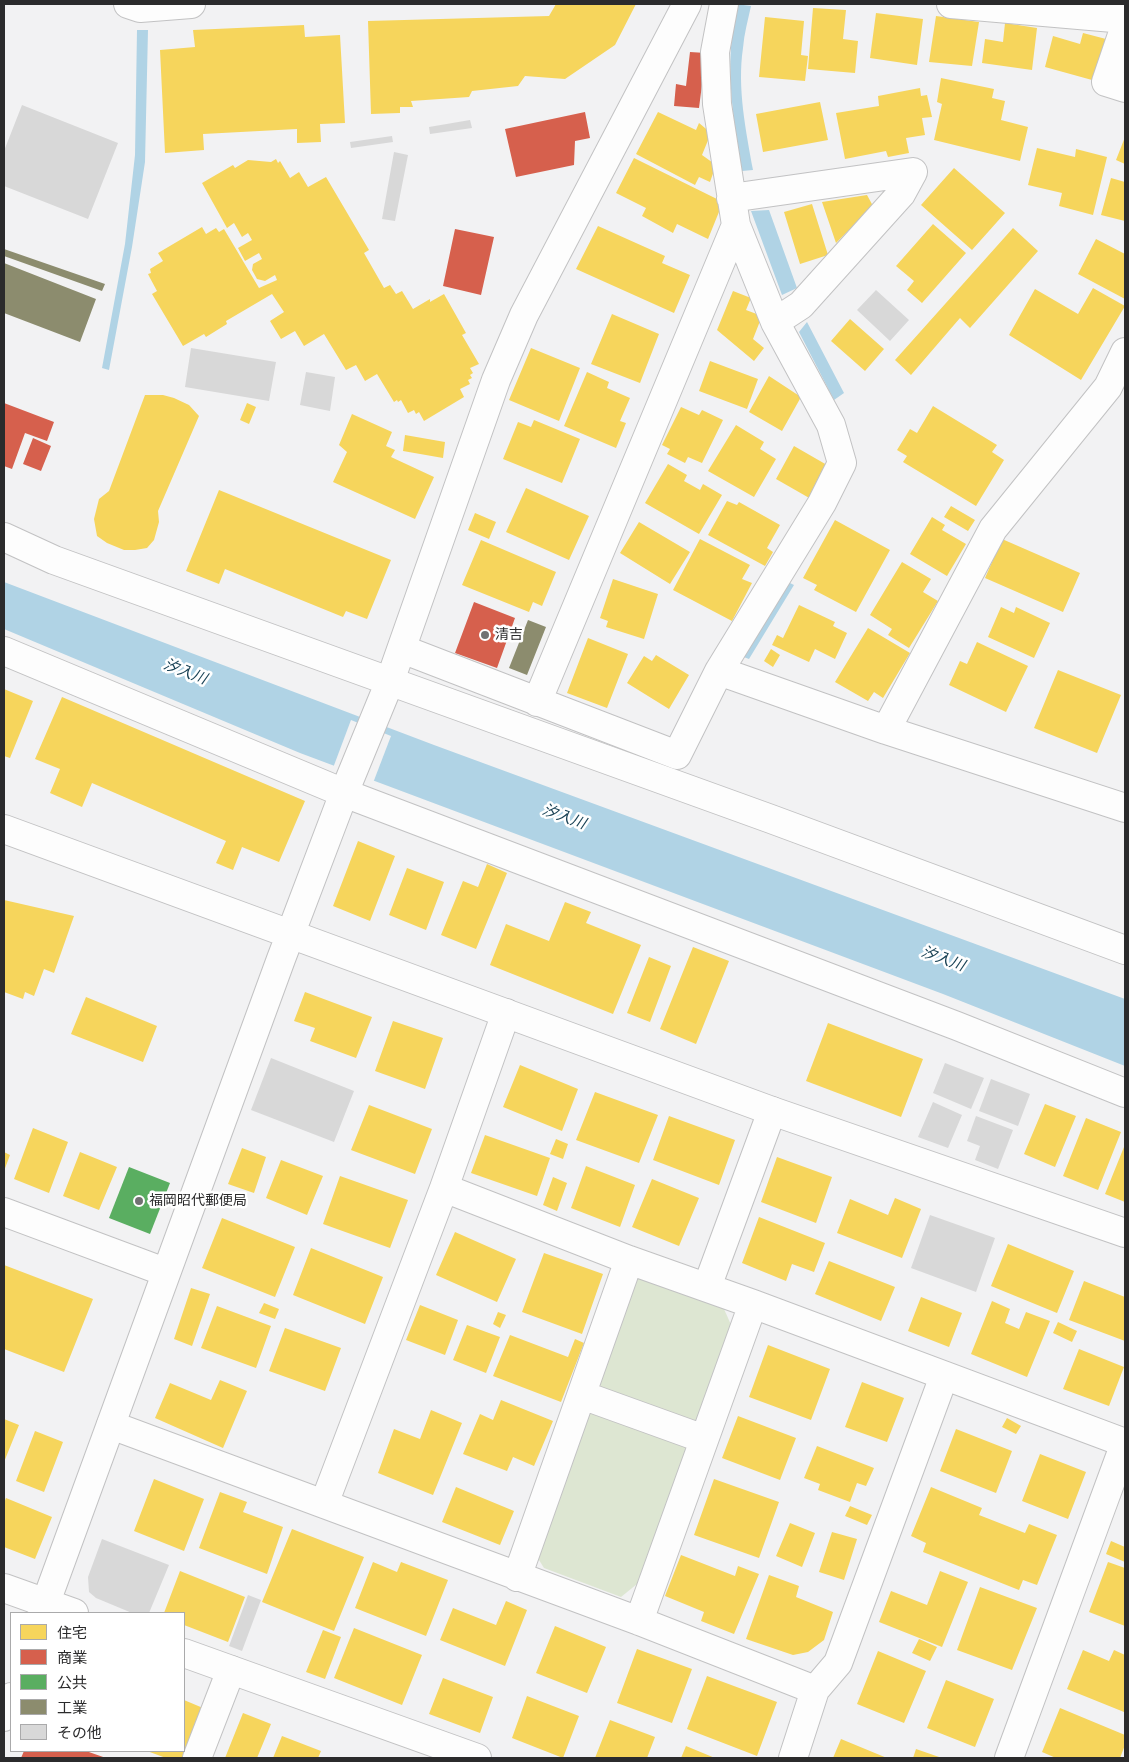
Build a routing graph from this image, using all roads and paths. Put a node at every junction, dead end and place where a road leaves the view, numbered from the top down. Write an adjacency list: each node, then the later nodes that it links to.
1 (128, 4): 2 (street)
2 (191, 4)
3 (687, 4): 14 (street)
4 (724, 4): 9 (street)
5 (950, 4): 6 (street)
6 (1125, 19)
7 (1125, 26): 8 (street)
8 (1125, 88)
9 (731, 198): 10 (street); 11 (street)
10 (736, 225): 11 (street); 18 (street)
11 (775, 322): 16 (street)
12 (1125, 352): 19 (street)
13 (4, 537): 17 (street)
14 (402, 649): 17 (street); 18 (street)
15 (4, 650): 20 (street)
16 (719, 671): 18 (street); 19 (street)
17 (390, 681): 20 (street); 24 (street)
18 (538, 702)
19 (886, 730): 21 (street)
20 (344, 794): 23 (street); 26 (street)
21 (1125, 808)
22 (4, 830): 23 (street)
23 (290, 934): 25 (street); 32 (street)
24 (1125, 950)
25 (506, 1013): 27 (street); 28 (street)
26 (1125, 1093)
27 (772, 1111): 30 (street); 33 (street)
28 (444, 1188): 31 (street); 40 (street)
29 (4, 1212): 32 (street)
30 (1125, 1233)
31 (629, 1260): 33 (street); 36 (street)
32 (165, 1272): 37 (street)
33 (707, 1287): 34 (street)
34 (753, 1304): 35 (street); 38 (street)
35 (944, 1376): 39 (street); 48 (street)
36 (582, 1395): 38 (street); 41 (street)
37 (111, 1425): 40 (street); 43 (street)
38 (704, 1439): 45 (street)
39 (1125, 1443): 55 (street)
40 (324, 1504): 41 (street)
41 (517, 1577): 45 (street)
42 (4, 1588): 43 (street)
43 (43, 1608): 44 (street)
44 (68, 1612)
45 (639, 1621): 48 (street)
46 (185, 1653): 47 (street)
47 (231, 1670): 51 (street); 52 (street)
48 (815, 1690): 54 (street)
49 (10, 1700): 50 (street)
50 (4, 1718)
51 (435, 1751): 53 (street)
52 (197, 1758)
53 (477, 1758)
54 (793, 1758)
55 (1009, 1758)

